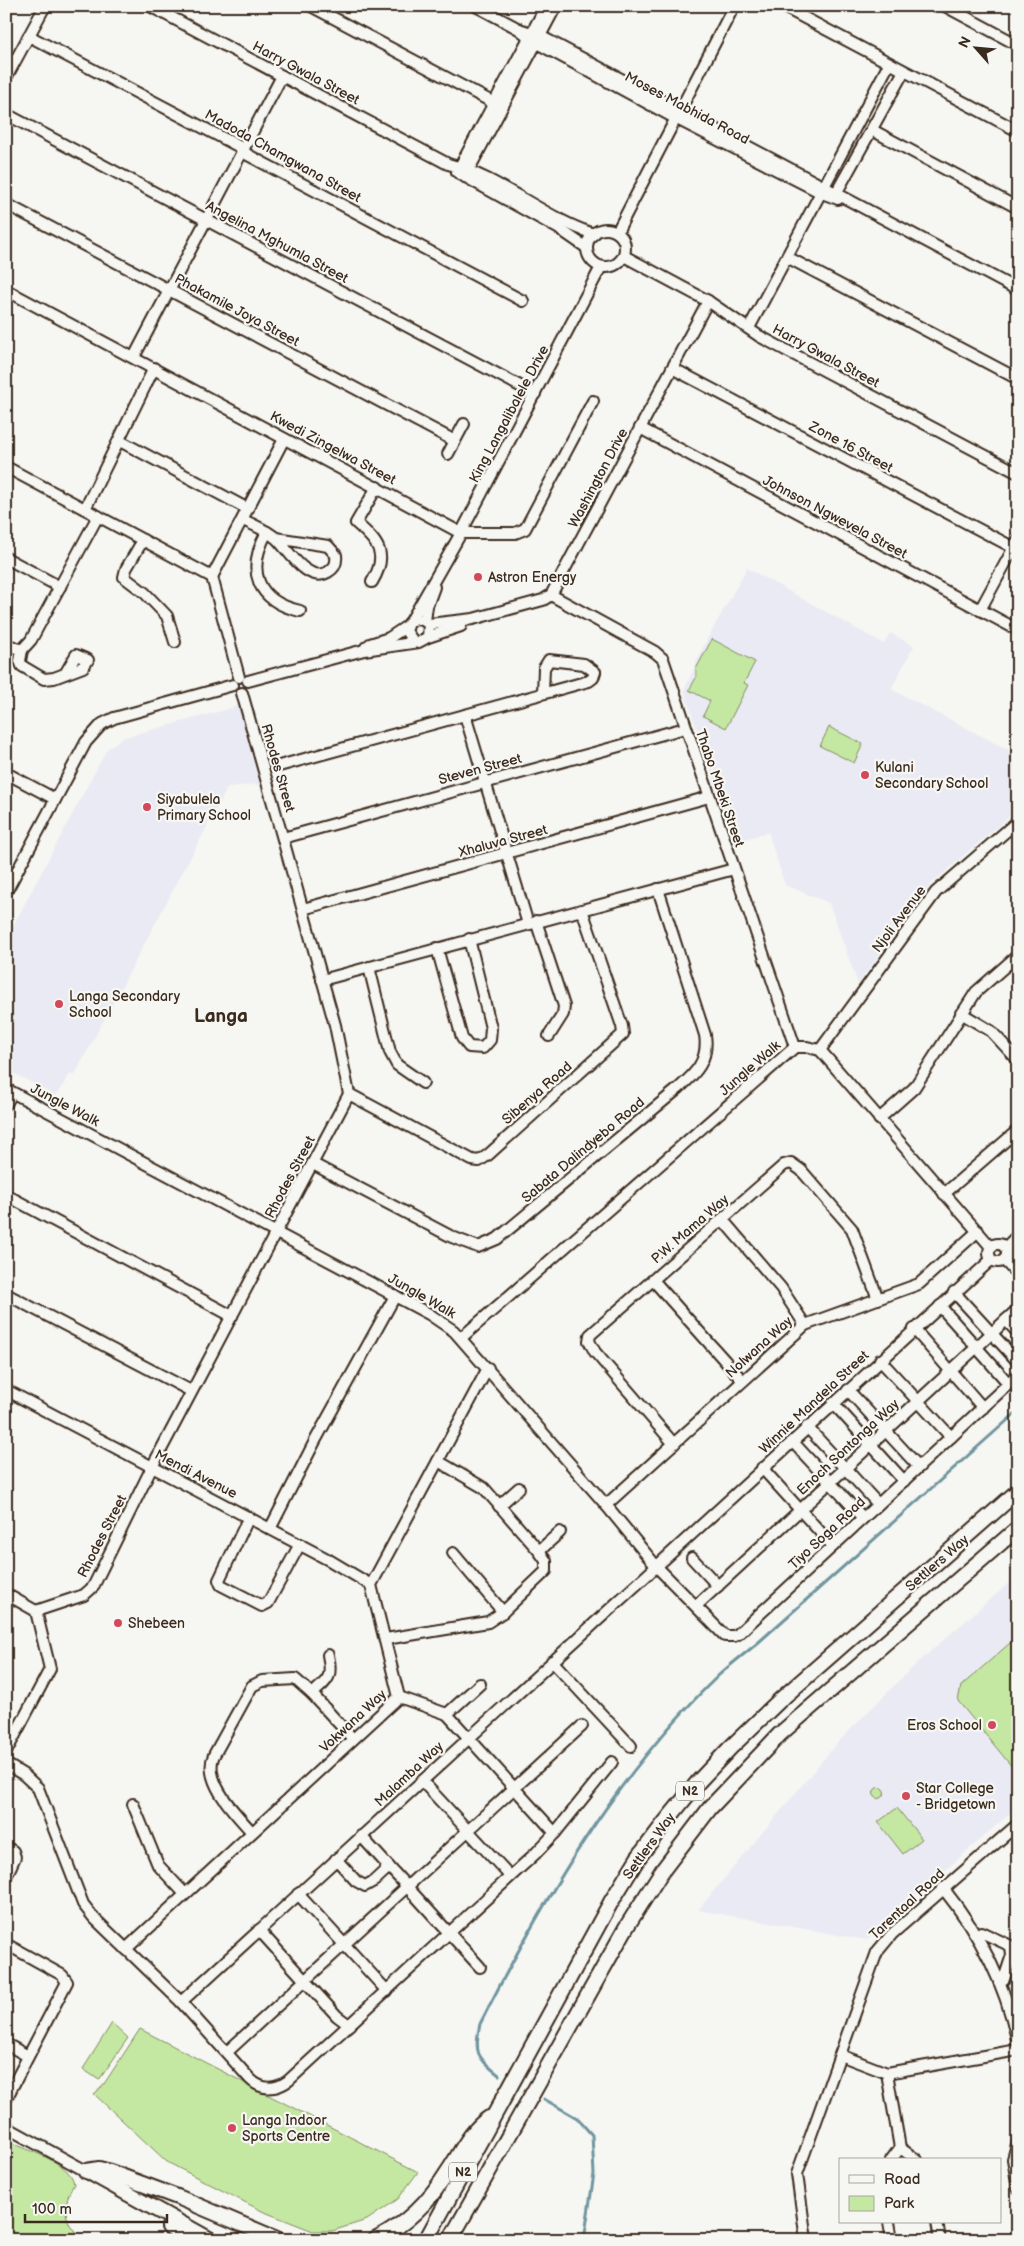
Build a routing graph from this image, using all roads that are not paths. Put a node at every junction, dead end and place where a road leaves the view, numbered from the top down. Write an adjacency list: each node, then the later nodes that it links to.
1 (44, 6): 10 (street)
2 (150, 6): 15 (street, Harry Gwala Street)
3 (311, 6): 17 (street)
4 (476, 6): 11 (street, Moses Mabhida Road)
5 (546, 6): 11 (street)
6 (556, 6): 11 (street)
7 (734, 6): 19 (street)
8 (782, 6): 13 (street)
9 (944, 6): 12 (street)
10 (29, 36): 16 (street); 22 (street, Madoda Chamgwana Street)
11 (534, 37): 17 (street); 19 (street, Moses Mabhida Road); 23 (street)
12 (1018, 45)
13 (890, 64): 14 (street); 24 (street)
14 (904, 71): 20 (street); 21 (street)
15 (282, 76): 22 (street); 23 (street, Harry Gwala Street)
16 (6, 78)
17 (494, 103): 23 (street)
18 (6, 114): 28 (street, Angelina Mghumla Street)
19 (677, 114): 24 (street, Moses Mabhida Road); 29 (street)
20 (872, 130): 25 (street); 27 (street)
21 (1018, 132)
22 (242, 150): 28 (street); 38 (street, Madoda Chamgwana Street)
23 (462, 172): 30 (street, Harry Gwala Street); 31 (street, Harry Gwala Street)
24 (823, 190): 25 (street, Moses Mabhida Road); 33 (street)
25 (835, 195): 37 (street, Moses Mabhida Road)
26 (6, 204): 36 (street, Phakamile Joya Street)
27 (1018, 208)
28 (206, 220): 36 (street); 45 (street, Angelina Mghumla Street)
29 (617, 232): 30 (street); 32 (street)
30 (594, 234): 31 (street)
31 (587, 248): 34 (street)
32 (624, 256): 34 (street); 39 (street, Harry Gwala Street)
33 (787, 257): 40 (street); 44 (street)
34 (602, 267): 45 (street, King Langalibalele Drive)
35 (6, 290): 41 (street, Kwedi Zingelwa Street)
36 (169, 290): 41 (street); 51 (street, Phakamile Joya Street)
37 (1018, 290)
38 (523, 301)
39 (708, 301): 40 (street, Harry Gwala Street); 43 (street, Washington Drive)
40 (749, 328): 54 (street, Harry Gwala Street)
41 (134, 357): 42 (street, Kwedi Zingelwa Street)
42 (154, 368): 49 (street, Kwedi Zingelwa Street); 50 (street)
43 (672, 368): 48 (street, Washington Drive); 64 (street, Zone 16 Street)
44 (1018, 379)
45 (535, 394): 61 (street, King Langalibalele Drive)
46 (593, 401): 61 (street, Kwedi Zingelwa Street)
47 (464, 424): 51 (street)
48 (640, 428): 70 (street, Washington Drive); 71 (street, Johnson Ngwevela Street)
49 (284, 438): 55 (street, Kwedi Zingelwa Street); 57 (street)
50 (120, 440): 56 (street); 57 (street)
51 (455, 441): 52 (street)
52 (448, 454)
53 (6, 467): 56 (street)
54 (1018, 473)
55 (377, 487): 61 (street, Kwedi Zingelwa Street); 68 (street)
56 (85, 509): 58 (street)
57 (248, 509): 59 (street)
58 (98, 516): 63 (street); 69 (street)
59 (243, 520): 60 (street); 67 (street)
60 (267, 532): 62 (street); 72 (street)
61 (461, 533): 66 (street, King Langalibalele Drive)
62 (276, 538): 62 (street)
63 (143, 540): 67 (street); 79 (street)
64 (1016, 546): 71 (street)
65 (6, 558): 69 (street)
66 (440, 573): 74 (street, King Langalibalele Drive); 75 (street, King Langalibalele Drive)
67 (212, 576): 84 (street)
68 (372, 582)
69 (60, 587): 81 (street)
70 (551, 595): 73 (street); 87 (street, Thabo Mbeki Street)
71 (980, 610): 76 (street, Johnson Ngwevela Street)
72 (300, 611)
73 (473, 620): 74 (street); 77 (street)
74 (427, 622): 75 (street); 77 (street)
75 (409, 623): 78 (street); 82 (street)
76 (1018, 630)
77 (428, 637): 78 (street)
78 (413, 641): 82 (street)
79 (175, 642)
80 (6, 644): 81 (street)
81 (22, 650): 83 (street)
82 (364, 650): 84 (street)
83 (65, 674)
84 (240, 681): 92 (street); 94 (street, Rhodes Street)
85 (543, 693): 85 (street); 86 (street)
86 (465, 715): 88 (street); 90 (street)
87 (685, 728): 90 (street, Steven Street); 91 (street, Thabo Mbeki Street)
88 (279, 766)
89 (6, 773): 92 (street)
90 (485, 781): 94 (street, Steven Street); 95 (street)
91 (709, 797): 95 (street, Xhaluva Street); 96 (street, Thabo Mbeki Street)
92 (55, 799): 98 (street)
93 (1018, 821): 110 (street, Njoli Avenue)
94 (283, 838): 99 (street, Rhodes Street)
95 (507, 854): 99 (street, Xhaluva Street); 101 (street)
96 (734, 869): 97 (street); 109 (street, Thabo Mbeki Street)
97 (658, 889): 100 (street); 118 (street, Sabata Dalindyebo Road)
98 (6, 892)
99 (303, 909): 106 (street, Rhodes Street)
100 (582, 910): 101 (street); 114 (street, Sibenya Road)
101 (532, 922): 102 (street); 108 (street)
102 (469, 939): 103 (street); 103 (street)
103 (437, 948): 105 (street)
104 (1018, 955): 107 (street)
105 (369, 967): 106 (street); 112 (street)
106 (322, 980): 114 (street, Rhodes Street)
107 (961, 1014): 111 (street); 116 (street)
108 (549, 1036)
109 (795, 1047): 110 (street, Jungle Walk); 143 (street, Jungle Walk)
110 (820, 1050): 116 (street)
111 (1018, 1060)
112 (423, 1083)
113 (9, 1091): 115 (street); 123 (street, Jungle Walk)
114 (349, 1094): 118 (street, Rhodes Street)
115 (6, 1104)
116 (879, 1119): 119 (street)
117 (1018, 1130): 119 (street)
118 (313, 1164): 123 (street, Rhodes Street)
119 (944, 1194): 122 (street)
120 (6, 1196): 137 (street)
121 (722, 1219): 130 (street, P.W. Mama Way); 134 (street, P.W. Mama Way); 139 (street)
122 (978, 1231): 125 (street); 134 (street, Nolwana Way)
123 (276, 1233): 133 (street, Jungle Walk); 137 (street, Rhodes Street)
124 (1018, 1235): 126 (street)
125 (991, 1247): 126 (street); 127 (street)
126 (1005, 1248): 128 (street)
127 (991, 1260): 128 (street); 131 (street, Winnie Mandela Street)
128 (1004, 1260): 129 (street)
129 (1018, 1275)
130 (653, 1280): 150 (street); 162 (street, P.W. Mama Way)
131 (954, 1292): 135 (street, Winnie Mandela Street); 142 (street)
132 (6, 1294): 154 (street)
133 (395, 1296): 143 (street, Jungle Walk); 180 (street)
134 (878, 1299): 139 (street, Nolwana Way)
135 (940, 1306): 140 (street, Winnie Mandela Street); 144 (street)
136 (1018, 1309): 138 (street, Enoch Sontonga Way)
137 (232, 1316): 154 (street, Rhodes Street)
138 (1006, 1320): 141 (street); 142 (street, Enoch Sontonga Way)
139 (805, 1325): 150 (street, Nolwana Way)
140 (914, 1329): 145 (street, Winnie Mandela Street); 148 (street)
141 (1018, 1333)
142 (991, 1334): 144 (street, Enoch Sontonga Way); 146 (street)
143 (461, 1338): 147 (street)
144 (976, 1347): 148 (street, Enoch Sontonga Way); 151 (street)
145 (880, 1360): 153 (street, Winnie Mandela Street); 155 (street)
146 (1018, 1362)
147 (488, 1368): 164 (street); 175 (street)
148 (951, 1371): 155 (street, Enoch Sontonga Way); 157 (street)
149 (1018, 1375): 151 (street, Tiyo Soga Road)
150 (742, 1380): 162 (street, Nolwana Way)
151 (1009, 1384): 157 (street, Tiyo Soga Road)
152 (6, 1390): 165 (street, Mendi Avenue)
153 (848, 1390): 156 (street, Winnie Mandela Street); 159 (street)
154 (191, 1391): 165 (street, Rhodes Street)
155 (918, 1401): 159 (street, Enoch Sontonga Way); 160 (street)
156 (833, 1403): 158 (street, Winnie Mandela Street); 163 (street)
157 (983, 1408): 160 (street, Tiyo Soga Road)
158 (807, 1427): 161 (street, Winnie Mandela Street); 168 (street)
159 (886, 1431): 163 (street, Enoch Sontonga Way); 166 (street)
160 (951, 1437): 166 (street, Tiyo Soga Road)
161 (792, 1440): 167 (street, Winnie Mandela Street); 170 (street)
162 (674, 1444): 175 (street, Nolwana Way)
163 (871, 1445): 168 (street, Enoch Sontonga Way); 169 (street)
164 (438, 1461): 174 (street); 188 (street)
165 (152, 1467): 177 (street, Mendi Avenue); 192 (street, Rhodes Street)
166 (919, 1467): 169 (street, Tiyo Soga Road)
167 (762, 1468): 176 (street); 187 (street, Winnie Mandela Street)
168 (845, 1468): 170 (street, Enoch Sontonga Way); 173 (street)
169 (904, 1481): 173 (street, Tiyo Soga Road)
170 (830, 1482): 176 (street, Enoch Sontonga Way); 178 (street)
171 (519, 1488): 174 (street)
172 (1018, 1491): 245 (highway, Settlers Way / N2)
173 (878, 1504): 178 (street, Tiyo Soga Road)
174 (499, 1506): 184 (street)
175 (606, 1506): 187 (street)
176 (801, 1510): 183 (street); 189 (street, Enoch Sontonga Way)
177 (249, 1517): 180 (street, Mendi Avenue); 182 (street)
178 (863, 1518): 183 (street, Tiyo Soga Road)
179 (1018, 1528): 261 (highway, Settlers Way / N2)
180 (270, 1529): 182 (street, Mendi Avenue)
181 (560, 1532): 184 (street)
182 (300, 1544): 188 (street, Mendi Avenue)
183 (833, 1546): 191 (street, Tiyo Soga Road)
184 (539, 1552): 193 (street)
185 (452, 1553): 193 (street)
186 (692, 1558): 189 (street)
187 (656, 1566): 191 (street, Tiyo Soga Road); 196 (street, Malamba Way)
188 (371, 1585): 194 (street, Vokwana Way)
189 (718, 1586): 191 (street, Enoch Sontonga Way)
190 (6, 1594): 192 (street)
191 (696, 1606)
192 (36, 1611): 205 (street)
193 (503, 1612): 194 (street)
194 (386, 1639): 199 (street, Vokwana Way)
195 (328, 1655): 198 (street)
196 (552, 1661): 202 (street, Malamba Way); 204 (street)
197 (480, 1684): 200 (street)
198 (312, 1694): 203 (street); 213 (street)
199 (400, 1697): 200 (street); 203 (street, Vokwana Way)
200 (447, 1714): 202 (street)
201 (582, 1726): 209 (street)
202 (469, 1738): 208 (street, Malamba Way); 209 (street)
203 (353, 1740): 213 (street, Vokwana Way)
204 (631, 1746)
205 (6, 1752)
206 (612, 1762): 214 (street)
207 (6, 1764): 230 (street)
208 (422, 1781): 212 (street); 215 (street, Malamba Way)
209 (514, 1788): 212 (street); 214 (street)
210 (133, 1804): 223 (street)
211 (1018, 1824): 222 (street, Tarentaal Road)
212 (468, 1831): 219 (street); 221 (street)
213 (252, 1832): 223 (street, Vokwana Way)
214 (555, 1833): 219 (street)
215 (361, 1836): 217 (street, Malamba Way); 218 (street)
216 (6, 1847): 220 (street)
217 (336, 1859): 218 (street); 224 (street, Malamba Way)
218 (389, 1867): 221 (street)
219 (510, 1876): 226 (street)
220 (6, 1877)
221 (407, 1887): 226 (street); 229 (street)
222 (943, 1888): 227 (street); 241 (street, Tarentaal Road)
223 (185, 1894): 230 (street, Vokwana Way)
224 (298, 1894): 225 (street, Malamba Way); 229 (street)
225 (259, 1930): 232 (street); 235 (street, Malamba Way)
226 (449, 1933): 231 (street); 234 (street)
227 (977, 1934): 233 (street); 233 (street)
228 (6, 1944): 242 (street)
229 (345, 1944): 232 (street); 234 (street)
230 (126, 1949): 235 (street)
231 (480, 1967)
232 (305, 1982): 236 (street); 240 (street)
233 (999, 1982): 238 (street)
234 (387, 1991): 236 (street)
235 (181, 2002): 240 (street)
236 (349, 2025): 240 (street)
237 (6, 2044): 242 (street)
238 (1018, 2045)
239 (1018, 2050): 243 (street)
240 (227, 2052)
241 (840, 2055): 243 (street); 262 (street, Tarentaal Road)
242 (28, 2056): 244 (street)
243 (887, 2073): 248 (street)
244 (6, 2099)
245 (498, 2109): 259 (highway); 260 (highway, Settlers Way / N2)
246 (6, 2127): 251 (street)
247 (1018, 2141): 253 (street)
248 (900, 2148): 249 (street); 250 (street)
249 (892, 2158)
250 (914, 2158)
251 (86, 2171): 252 (highway); 258 (highway)
252 (112, 2185): 256 (highway); 257 (highway)
253 (1018, 2188)
254 (888, 2224): 263 (street)
255 (937, 2224): 264 (street)
256 (190, 2240)
257 (211, 2240)
258 (279, 2240)
259 (375, 2240)
260 (426, 2240)
261 (450, 2240)
262 (806, 2240)
263 (892, 2240)
264 (940, 2240)

